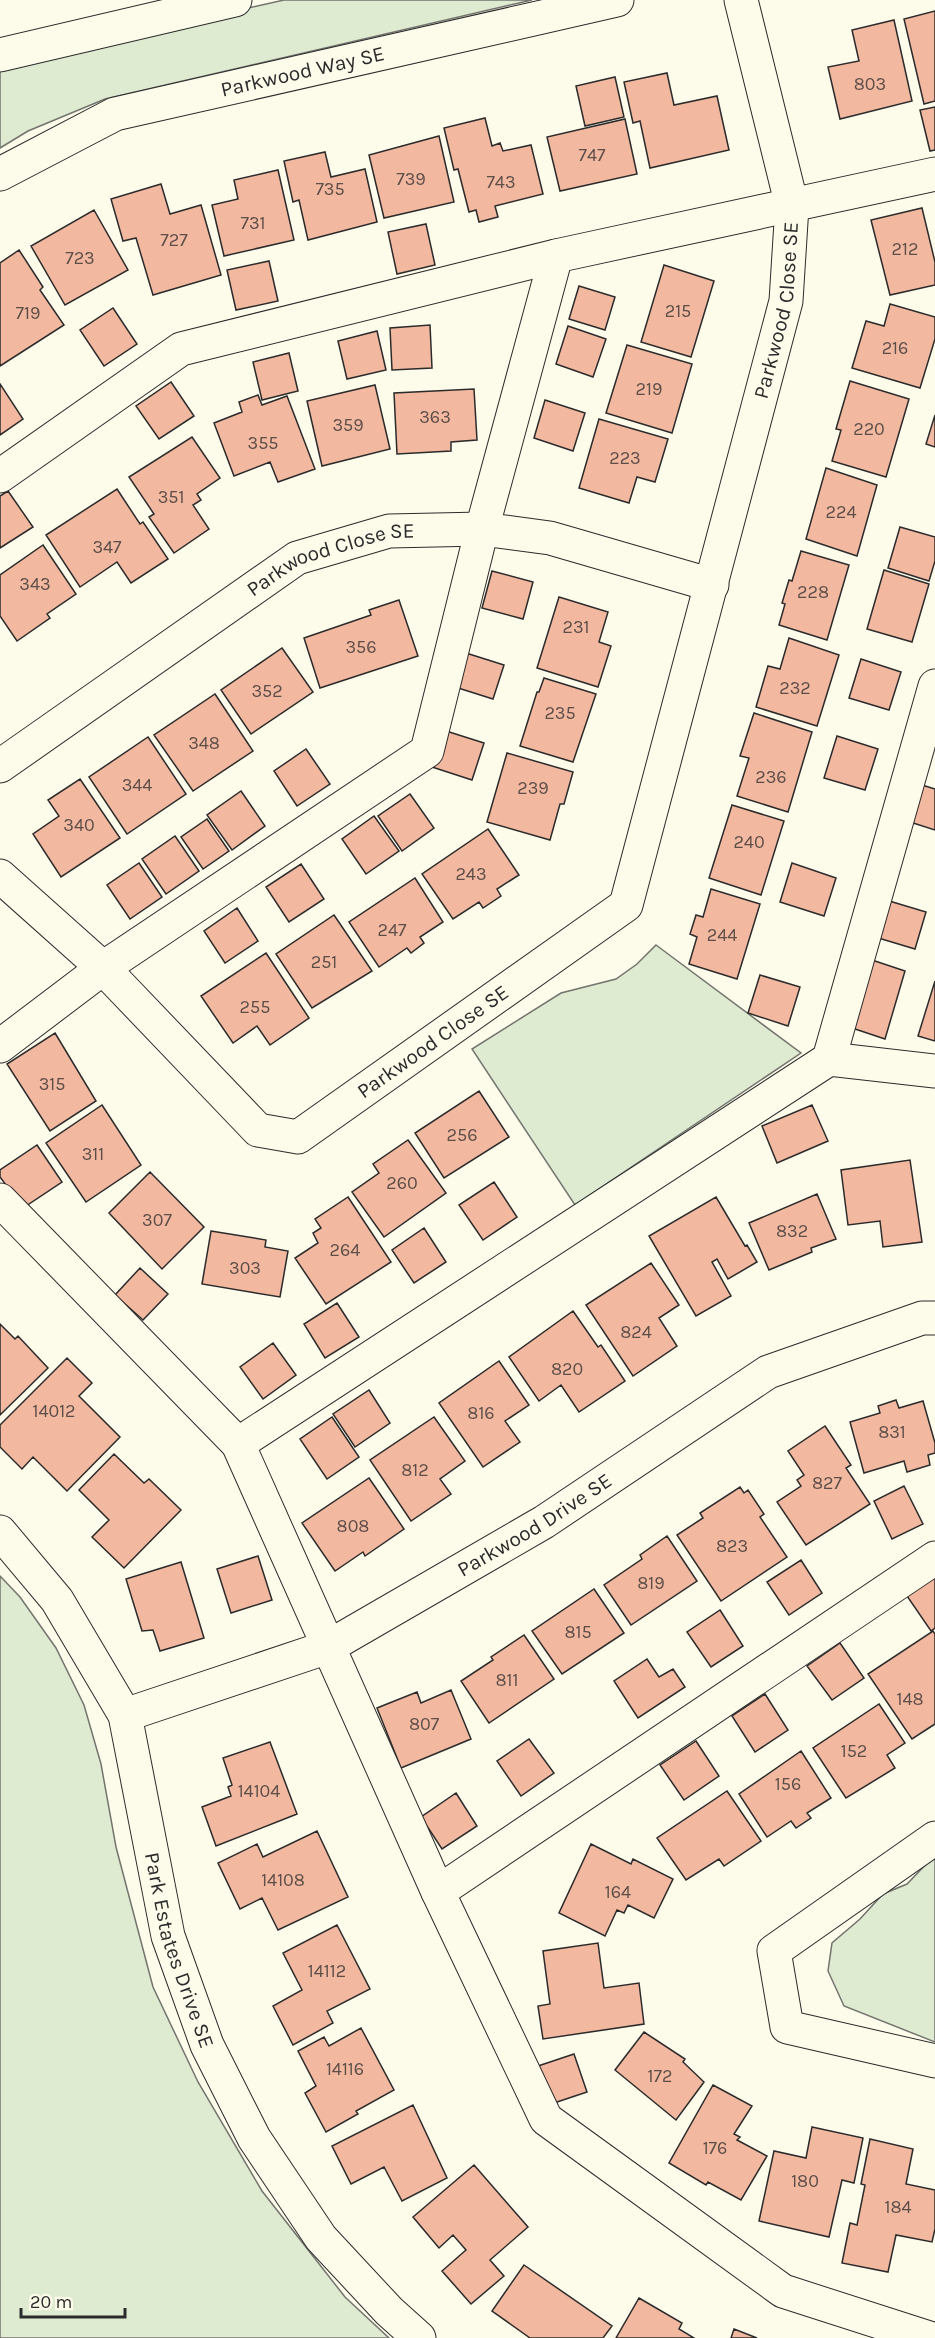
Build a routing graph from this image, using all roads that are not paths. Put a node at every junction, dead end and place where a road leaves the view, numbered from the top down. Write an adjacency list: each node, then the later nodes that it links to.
1 (235, 0): 4 (street)
2 (616, 0): 5 (street, Parkwood Way SE)
3 (741, 0): 7 (street, Parkwood Close SE)
4 (0, 55)
5 (0, 174)
6 (935, 174): 7 (street)
7 (792, 206): 8 (street); 11 (street, Parkwood Close SE)
8 (556, 256): 9 (street); 10 (street)
9 (0, 476)
10 (482, 529): 11 (street, Parkwood Close SE); 13 (street, Parkwood Close SE); 15 (street)
11 (712, 585): 15 (street, Parkwood Close SE)
12 (935, 686): 17 (street)
13 (0, 766)
14 (0, 876): 15 (street, Parkwood Close SE)
15 (103, 968): 16 (street)
16 (0, 1046)
17 (829, 1059): 18 (street); 21 (street)
18 (935, 1071)
19 (0, 1200): 21 (street)
20 (935, 1318): 24 (street, Parkwood Drive SE)
21 (238, 1444): 24 (street)
22 (0, 1532): 25 (street, Park Estates Drive SE)
23 (935, 1558): 27 (street)
24 (328, 1647): 25 (street, Parkwood Drive SE); 27 (street)
25 (125, 1715): 29 (street, Park Estates Drive SE)
26 (935, 1838): 28 (street)
27 (438, 1892): 30 (street)
28 (935, 2061)
29 (420, 2338)
30 (929, 2338)

